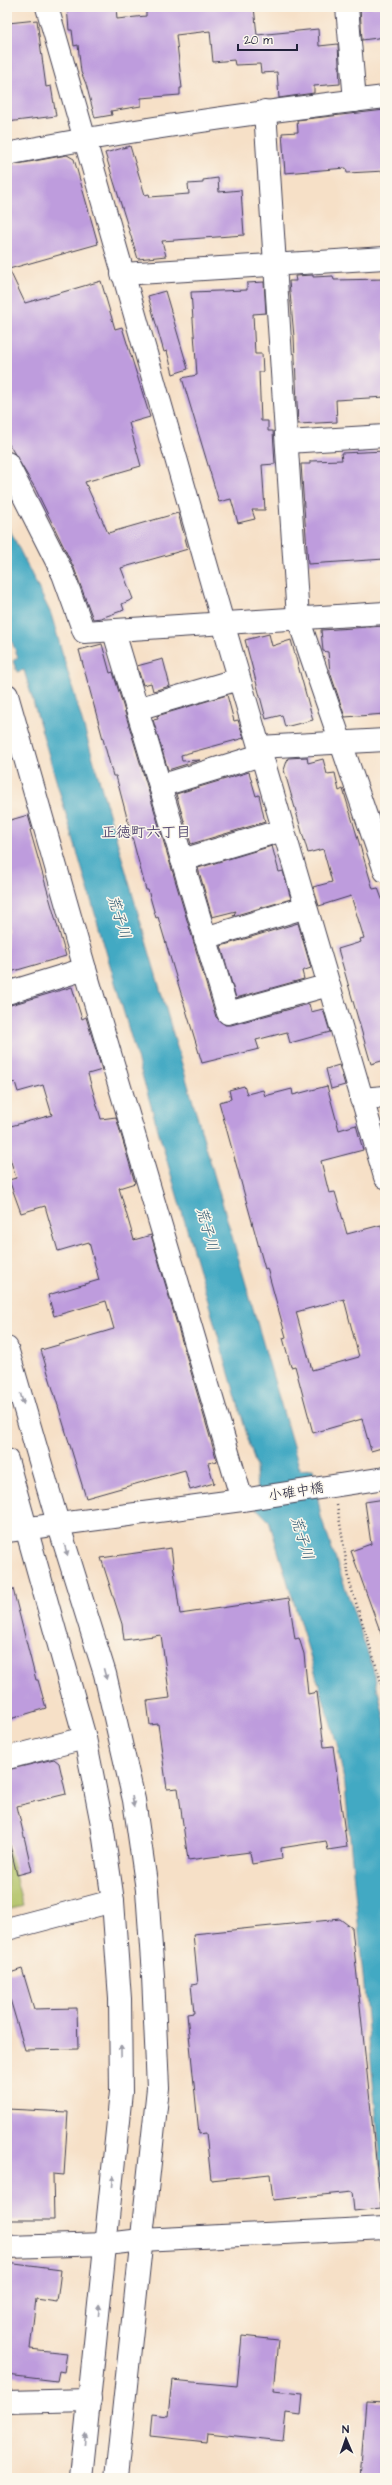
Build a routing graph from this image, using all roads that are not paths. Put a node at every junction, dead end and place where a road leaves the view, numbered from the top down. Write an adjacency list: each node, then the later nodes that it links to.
1 (47, 7): 6 (street)
2 (347, 7): 4 (street)
3 (385, 97): 4 (street)
4 (355, 101): 5 (street)
5 (265, 111): 6 (street); 9 (street)
6 (84, 138): 7 (street); 10 (street)
7 (7, 154)
8 (385, 258): 9 (street)
9 (275, 264): 10 (street); 12 (street)
10 (122, 274): 16 (street)
11 (385, 436): 12 (street)
12 (287, 442): 15 (street)
13 (7, 463): 17 (street)
14 (385, 613): 15 (street)
15 (298, 618): 16 (street); 22 (street)
16 (223, 623): 17 (street); 18 (street)
17 (114, 632): 20 (street)
18 (239, 679): 20 (street); 23 (street)
19 (7, 695): 30 (street)
20 (137, 709): 24 (street)
21 (385, 740): 22 (street)
22 (341, 742): 23 (street); 26 (street)
23 (260, 751): 24 (street); 25 (street)
24 (160, 786): 27 (street)
25 (283, 830): 27 (street); 28 (street)
26 (383, 859)
27 (182, 860): 29 (street)
28 (306, 907): 29 (street); 31 (street)
29 (206, 938): 31 (street)
30 (85, 969): 32 (street); 39 (street)
31 (329, 985): 34 (street)
32 (7, 993)
33 (385, 1097): 34 (street)
34 (361, 1099): 35 (street)
35 (385, 1177)
36 (7, 1348): 40 (street, one-way to 40)
37 (7, 1460): 41 (street)
38 (385, 1478): 39 (street, 小碓中橋)
39 (250, 1498): 40 (street, 小碓中橋)
40 (58, 1523): 41 (street, 小碓中橋); 47 (street, one-way to 47)
41 (17, 1528): 42 (street)
42 (85, 1738): 43 (street); 44 (street)
43 (7, 1758)
44 (113, 1901): 45 (street); 48 (street, one-way to 44)
45 (7, 1929)
46 (384, 2228): 47 (street)
47 (142, 2240): 48 (street); 53 (street)
48 (107, 2244): 49 (street); 50 (street, one-way to 48)
49 (7, 2246)
50 (90, 2400): 51 (street); 52 (street, one-way to 50)
51 (7, 2402)
52 (81, 2478)
53 (116, 2478)

